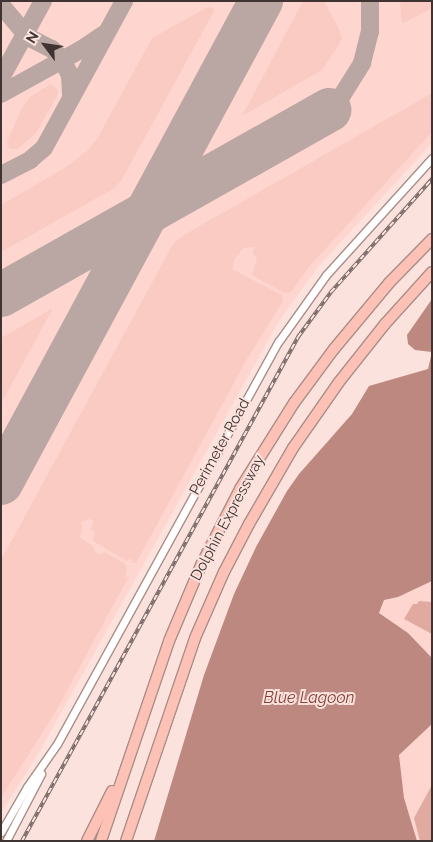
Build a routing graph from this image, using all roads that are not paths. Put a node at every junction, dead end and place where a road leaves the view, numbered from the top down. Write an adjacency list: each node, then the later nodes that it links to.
1 (432, 158): 5 (street, Perimeter Road)
2 (432, 238): 4 (highway, Dolphin Expressway)
3 (432, 272): 6 (highway, Dolphin Expressway)
4 (128, 758): 9 (highway); 10 (highway, Dolphin Expressway)
5 (46, 762): 7 (street, Perimeter Road); 8 (street, Perimeter Road)
6 (142, 793): 11 (highway, Dolphin Expressway); 12 (highway)
7 (1, 832)
8 (6, 841)
9 (87, 841)
10 (101, 841)
11 (126, 841)
12 (132, 841)

